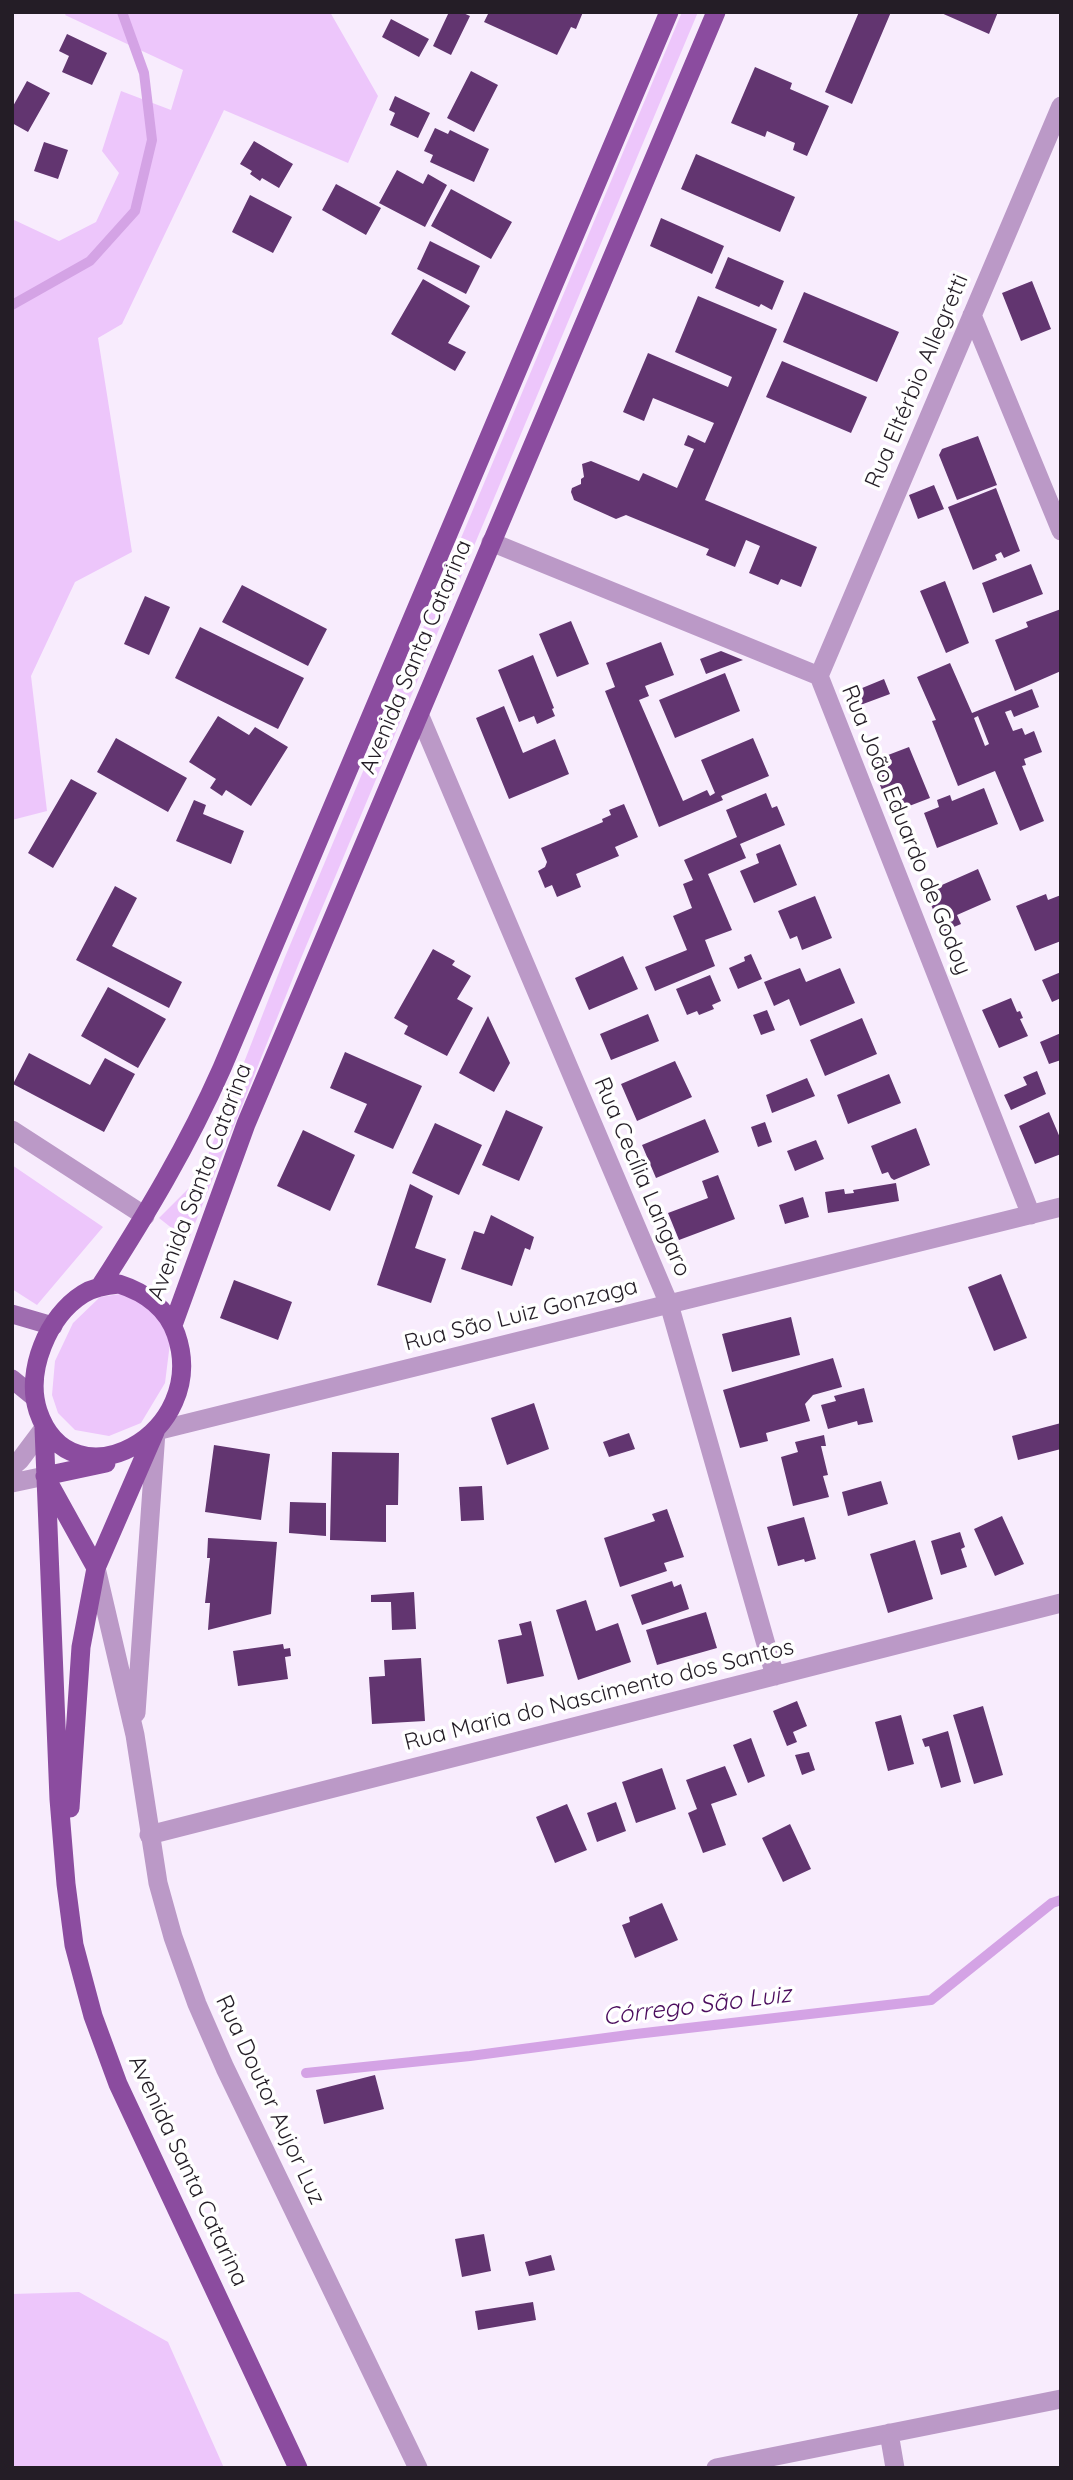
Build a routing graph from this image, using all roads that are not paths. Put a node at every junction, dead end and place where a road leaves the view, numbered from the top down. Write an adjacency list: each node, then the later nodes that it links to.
1 (669, 12): 12 (main road, Avenida Santa Catarina)
2 (716, 12): 6 (main road, Avenida Santa Catarina)
3 (1061, 106): 4 (street, Rua Eltérbio Allegretti)
4 (972, 315): 5 (street); 7 (street, Rua Eltérbio Allegretti)
5 (1061, 531)
6 (491, 542): 7 (street, Rua João Eduardo de Godoy); 8 (main road, Avenida Santa Catarina)
7 (819, 676): 11 (street, Rua João Eduardo de Godoy)
8 (419, 714): 14 (street, Rua Cecília Langaro); 16 (main road, Avenida Santa Catarina)
9 (12, 1130): 12 (street)
10 (1061, 1207): 11 (street, Rua São Luiz Gonzaga)
11 (1031, 1215): 14 (street, Rua São Luiz Gonzaga)
12 (145, 1216): 13 (main road, Avenida Santa Catarina)
13 (101, 1285): 16 (main road); 17 (main road)
14 (669, 1304): 21 (street, Rua São Luiz Gonzaga); 27 (street, Rua Cecília Langaro)
15 (12, 1314): 17 (main road)
16 (173, 1325): 21 (main road)
17 (53, 1326): 19 (main road)
18 (12, 1379): 19 (main road)
19 (34, 1397): 20 (main road)
20 (44, 1428): 21 (main road); 22 (street); 23 (main road, Avenida Santa Catarina)
21 (156, 1431): 23 (main road); 25 (main road, Avenida Santa Catarina); 28 (street, Rua Doutor Aujor Luz)
22 (12, 1467)
23 (45, 1476): 24 (street); 25 (main road); 30 (main road, Avenida Santa Catarina)
24 (12, 1483)
25 (96, 1567): 28 (street, Rua Doutor Aujor Luz); 30 (main road, Avenida Santa Catarina)
26 (1061, 1603): 27 (street, Rua Maria do Nascimento dos Santos)
27 (775, 1676): 29 (street, Rua Maria do Nascimento dos Santos)
28 (135, 1734): 29 (street, Rua Doutor Aujor Luz)
29 (149, 1836): 34 (street, Rua Doutor Aujor Luz)
30 (66, 1884): 33 (main road, Avenida Santa Catarina)
31 (1061, 2399): 32 (street)
32 (889, 2434): 35 (street); 36 (street)
33 (298, 2468)
34 (418, 2468)
35 (716, 2468)
36 (895, 2468)

